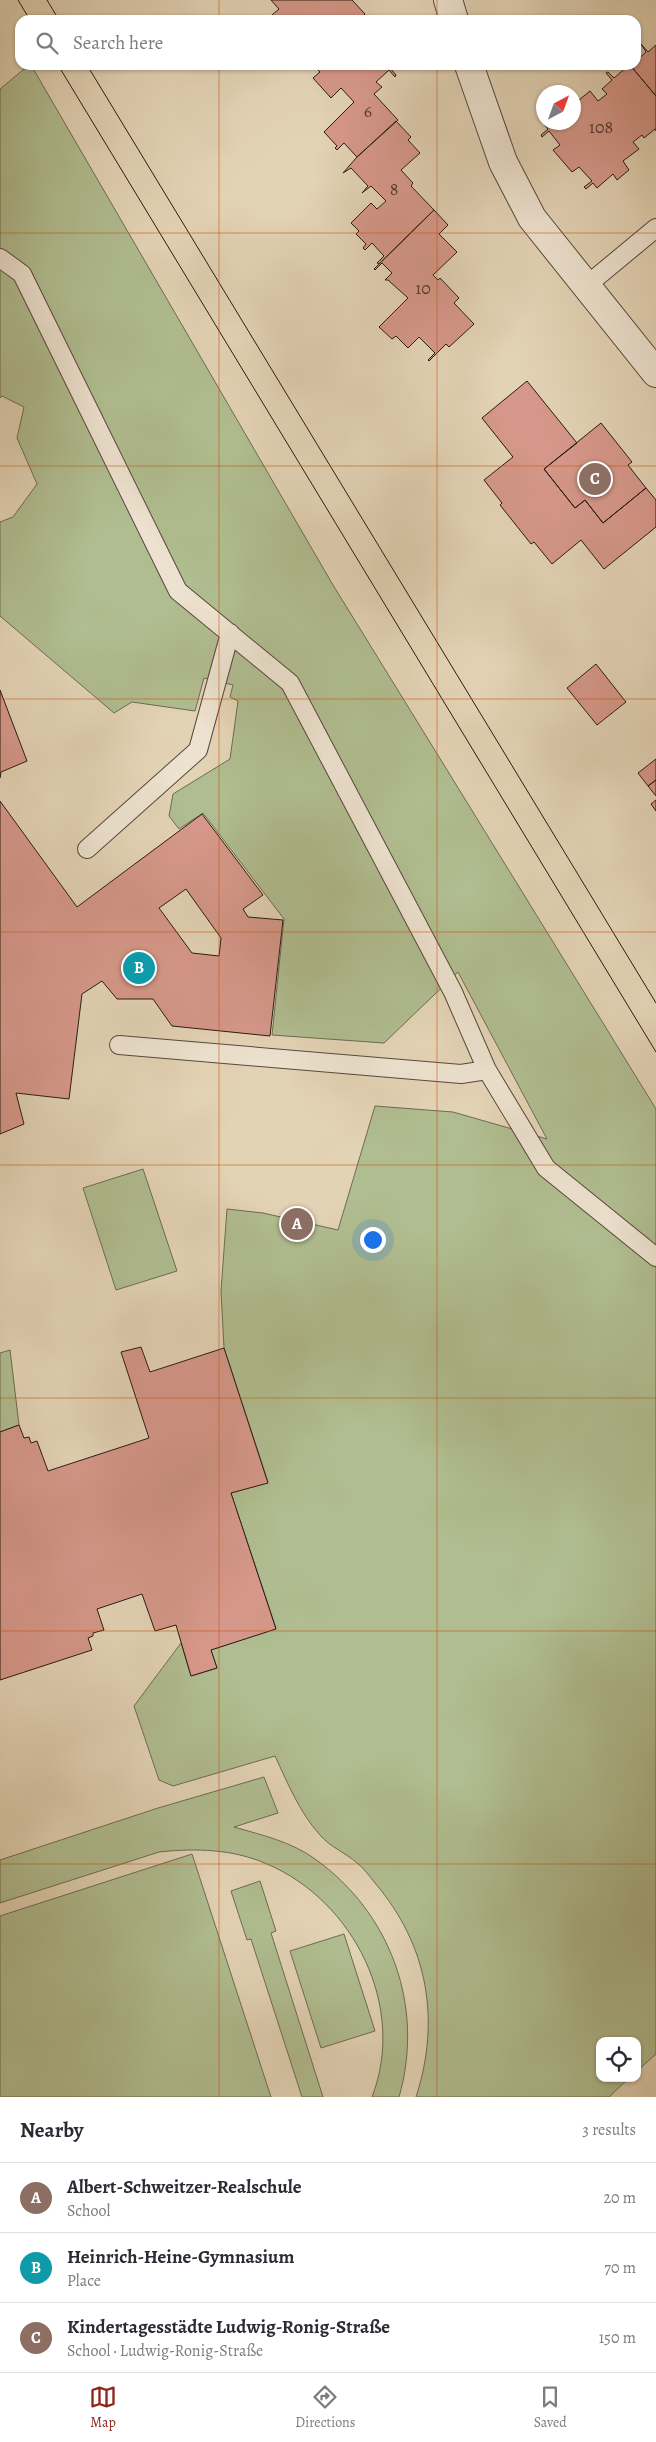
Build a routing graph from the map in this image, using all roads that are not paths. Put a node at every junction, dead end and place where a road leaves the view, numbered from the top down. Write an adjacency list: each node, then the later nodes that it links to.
1 (448, 0): 2 (street)
2 (452, 15)
3 (471, 70): 6 (street)
4 (656, 228): 6 (lane)
5 (0, 258): 8 (lane)
6 (586, 286): 7 (street)
7 (656, 373)
8 (230, 633): 9 (lane); 11 (lane)
9 (87, 850)
10 (119, 1045): 11 (lane)
11 (487, 1070): 12 (lane)
12 (656, 1256)

